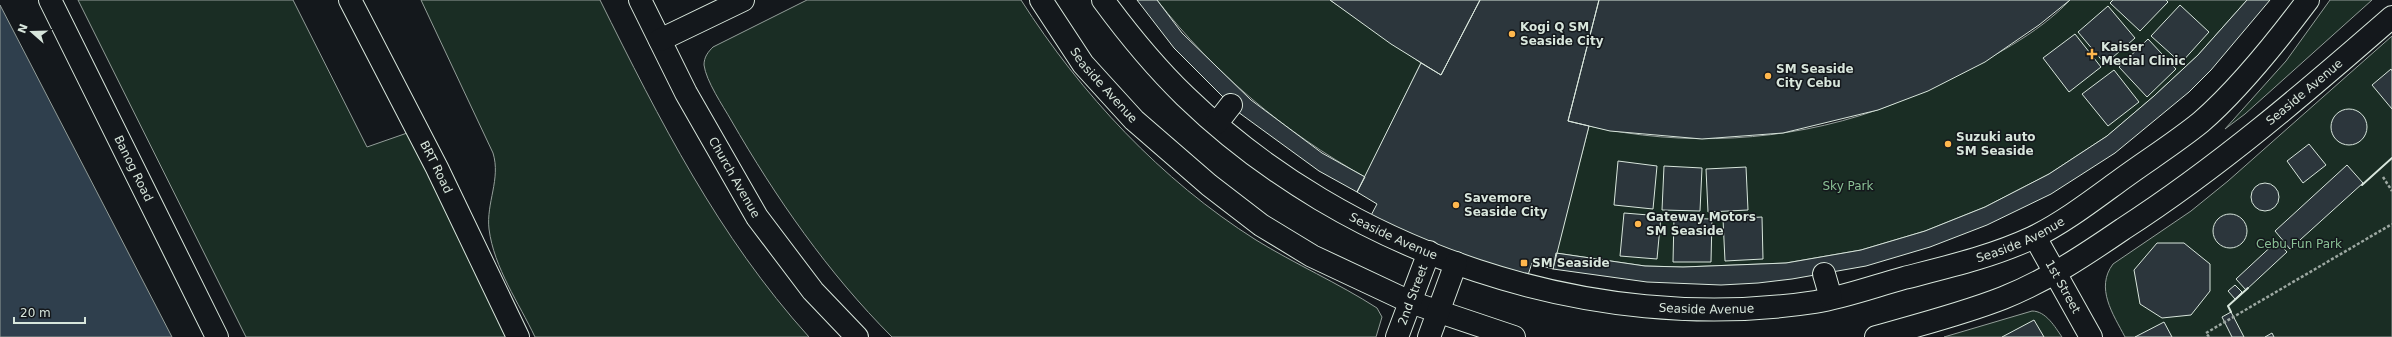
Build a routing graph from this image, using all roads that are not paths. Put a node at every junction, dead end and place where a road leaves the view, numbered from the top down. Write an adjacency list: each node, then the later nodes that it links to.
1 (50, 0): 20 (street, Banog Road)
2 (350, 0): 21 (street, BRT Road)
3 (640, 0): 9 (street, Church Avenue)
4 (743, 0): 9 (street)
5 (1041, 0): 18 (street, Seaside Avenue)
6 (1103, 0): 11 (street, Seaside Avenue)
7 (2308, 0): 12 (street, Seaside Avenue)
8 (2392, 17): 15 (street, Seaside Avenue)
9 (660, 40): 22 (street, Church Avenue)
10 (1232, 105): 11 (street)
11 (1216, 123): 13 (street, Seaside Avenue)
12 (2035, 236): 15 (street, 1st Street); 17 (street, Seaside Avenue)
13 (1429, 252): 14 (street, Seaside Avenue); 18 (street, 2nd Street)
14 (1456, 263): 17 (street, Seaside Avenue); 19 (street)
15 (2056, 272): 26 (street, Seaside Avenue); 27 (street, 1st Street)
16 (1824, 274): 17 (street)
17 (1831, 298)
18 (1410, 302): 19 (street, Seaside Avenue); 23 (street, 2nd Street)
19 (1438, 313): 24 (street); 25 (street, Seaside Avenue)
20 (217, 337)
21 (518, 337)
22 (857, 337)
23 (1397, 337)
24 (1429, 337)
25 (1514, 337)
26 (1876, 337)
27 (2091, 337)

